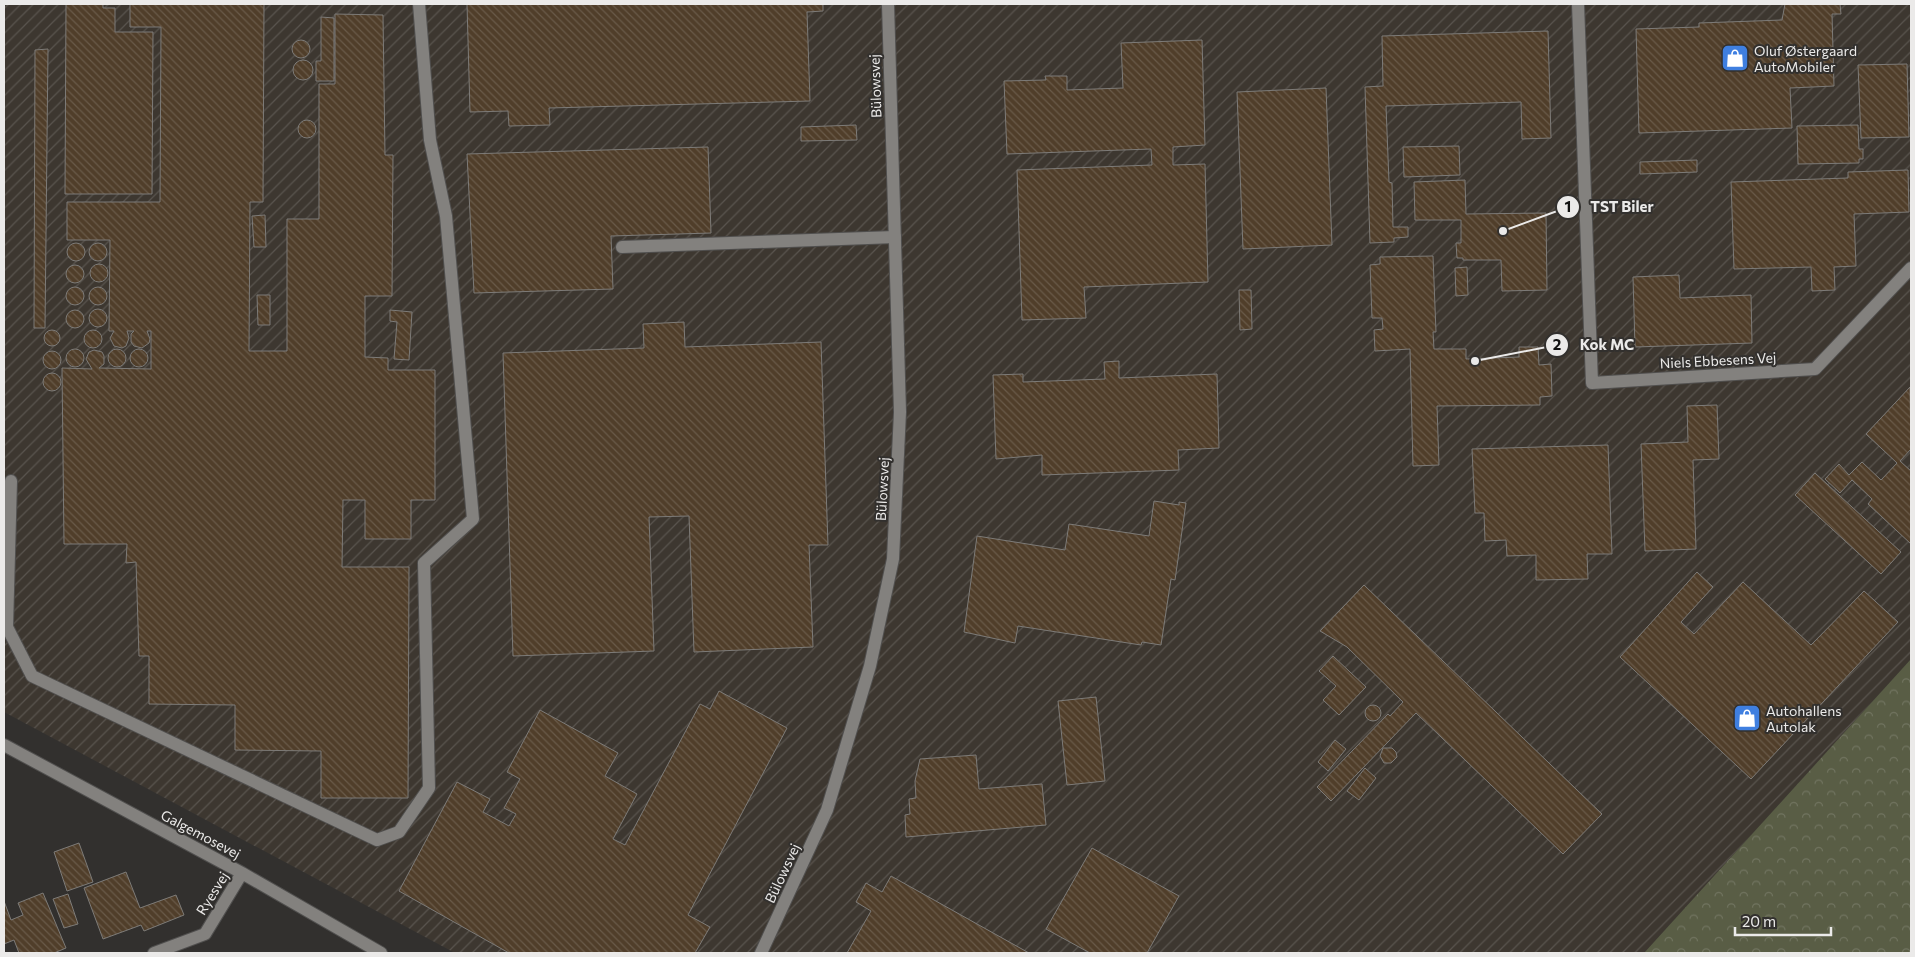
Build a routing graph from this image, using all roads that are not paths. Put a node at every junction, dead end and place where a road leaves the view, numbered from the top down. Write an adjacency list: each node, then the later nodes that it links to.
1 (419, 4): 7 (street)
2 (888, 4): 4 (street, Bülowsvej)
3 (1578, 4): 6 (street, Niels Ebbesens Vej)
4 (895, 237): 5 (street); 12 (street, Bülowsvej)
5 (622, 247)
6 (1911, 268)
7 (11, 481)
8 (4, 745): 9 (street, Galgemosevej)
9 (242, 873): 10 (street, Ryesvej); 11 (street, Galgemosevej)
10 (154, 953)
11 (381, 953)
12 (761, 953)

